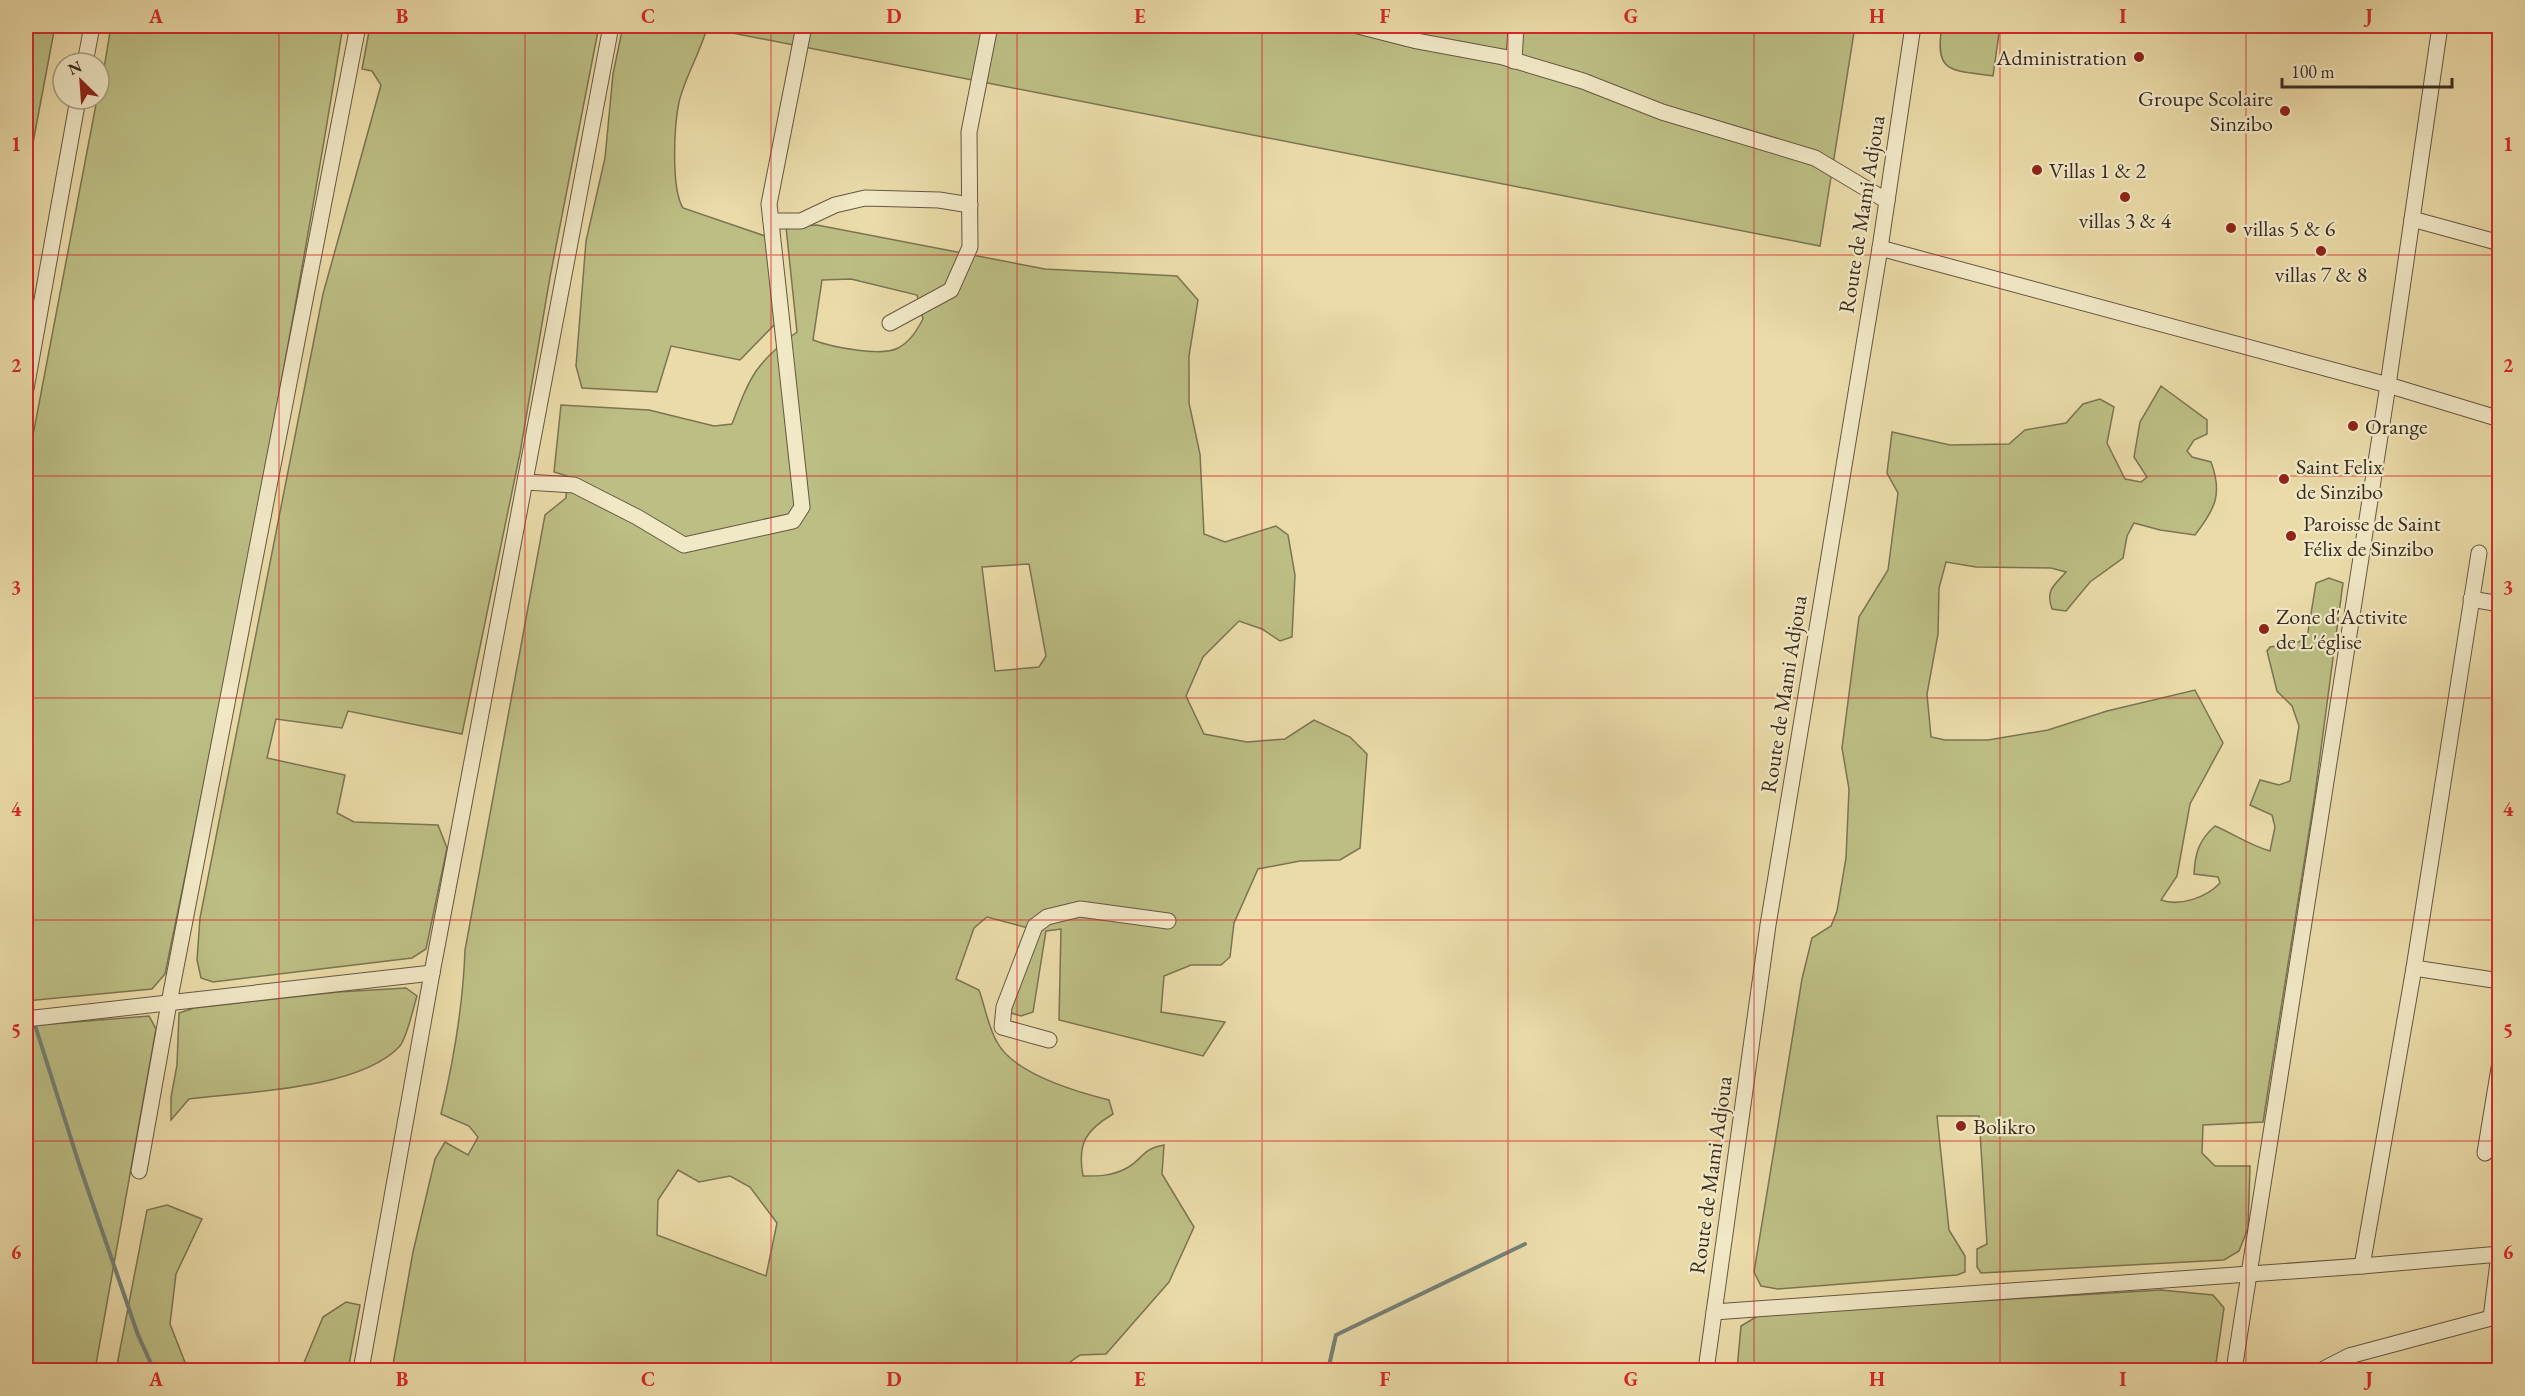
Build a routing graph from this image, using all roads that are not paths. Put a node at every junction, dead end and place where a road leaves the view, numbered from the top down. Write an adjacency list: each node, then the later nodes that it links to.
1 (92, 26): 10 (street)
2 (358, 26): 31 (street)
3 (611, 26): 23 (street)
4 (804, 26): 16 (street)
5 (990, 26): 14 (street)
6 (1516, 26): 11 (street)
7 (1913, 26): 13 (street, Route de Mami Adjoua)
8 (2440, 26): 15 (street)
9 (1367, 27): 11 (street)
10 (87, 51)
11 (1514, 61): 13 (street)
12 (76, 111): 21 (street)
13 (1887, 201): 18 (street, Route de Mami Adjoua)
14 (970, 205): 16 (street); 19 (street)
15 (2412, 219): 17 (street); 20 (street)
16 (771, 221): 23 (street)
17 (2499, 243)
18 (1880, 248): 20 (street); 41 (street, Route de Mami Adjoua)
19 (890, 323)
20 (2388, 385): 22 (street); 40 (street)
21 (26, 389)
22 (2499, 419)
23 (526, 482): 29 (street)
24 (2479, 553): 25 (street)
25 (2471, 599): 26 (street); 28 (street)
26 (2499, 604)
27 (1168, 921): 33 (street)
28 (2414, 968): 30 (street); 39 (street)
29 (432, 973): 31 (street); 43 (street)
30 (2499, 981)
31 (169, 1004): 32 (street); 37 (street)
32 (26, 1019)
33 (1049, 1040)
34 (2499, 1062): 35 (street)
35 (2494, 1123): 36 (street)
36 (2485, 1153)
37 (139, 1171)
38 (2499, 1254): 39 (street); 42 (street)
39 (2362, 1266): 40 (street)
40 (2248, 1273): 41 (street); 45 (street)
41 (1714, 1312): 44 (street, Route de Mami Adjoua)
42 (2495, 1319): 46 (street)
43 (361, 1371)
44 (1706, 1371)
45 (2234, 1371)
46 (2322, 1371)

